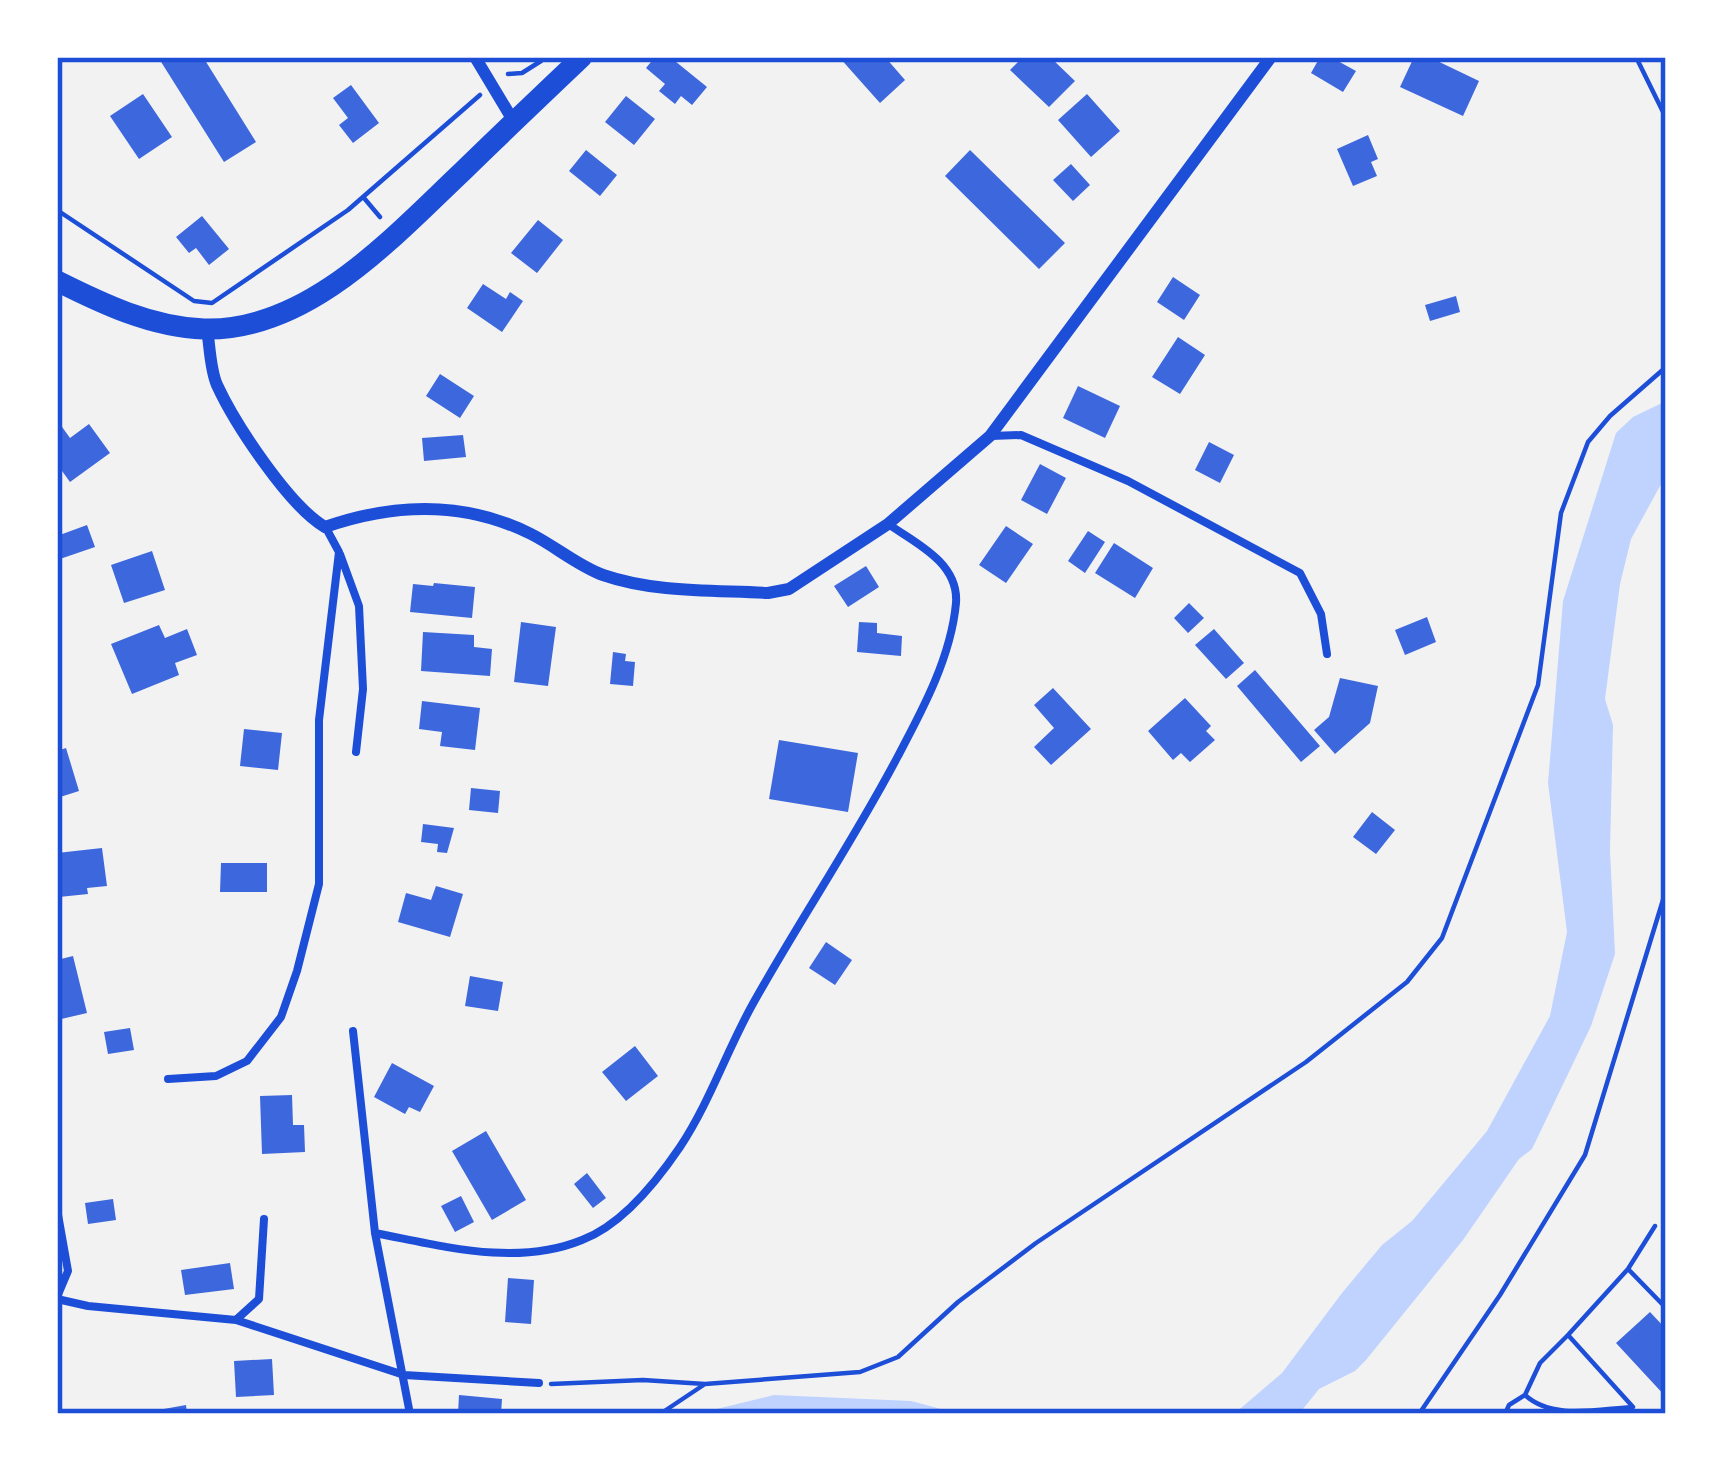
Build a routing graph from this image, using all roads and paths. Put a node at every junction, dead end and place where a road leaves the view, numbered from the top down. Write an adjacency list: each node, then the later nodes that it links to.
1 (475, 57): 6 (street)
2 (545, 57): 6 (path)
3 (582, 57): 8 (main road)
4 (1271, 57): 15 (street)
5 (1636, 57): 7 (path)
6 (492, 85): 8 (street); 9 (path)
7 (1666, 118)
8 (514, 122): 13 (main road)
9 (363, 197): 10 (path); 11 (path)
10 (57, 210)
11 (383, 221)
12 (57, 281): 13 (main road)
13 (207, 329): 17 (street)
14 (1666, 367): 35 (path)
15 (990, 436): 16 (street); 19 (lane)
16 (888, 524): 17 (street); 27 (lane)
17 (325, 526): 18 (lane)
18 (339, 552): 20 (lane); 23 (lane)
19 (1327, 653)
20 (356, 752)
21 (1666, 890): 40 (path)
22 (353, 1031): 27 (lane)
23 (168, 1079)
24 (57, 1209): 29 (lane)
25 (265, 1219): 31 (lane)
26 (1655, 1226): 28 (path)
27 (375, 1233): 33 (lane)
28 (1628, 1269): 30 (path); 32 (path)
29 (57, 1298): 31 (lane)
30 (1666, 1308)
31 (236, 1320): 33 (lane)
32 (1568, 1335): 36 (path); 37 (path)
33 (404, 1375): 34 (lane); 38 (lane)
34 (539, 1383): 35 (path)
35 (705, 1384): 39 (path)
36 (1525, 1395): 37 (path); 41 (path)
37 (1633, 1407): 42 (path)
38 (410, 1414)
39 (660, 1414)
40 (1419, 1414)
41 (1505, 1414)
42 (1626, 1414)

